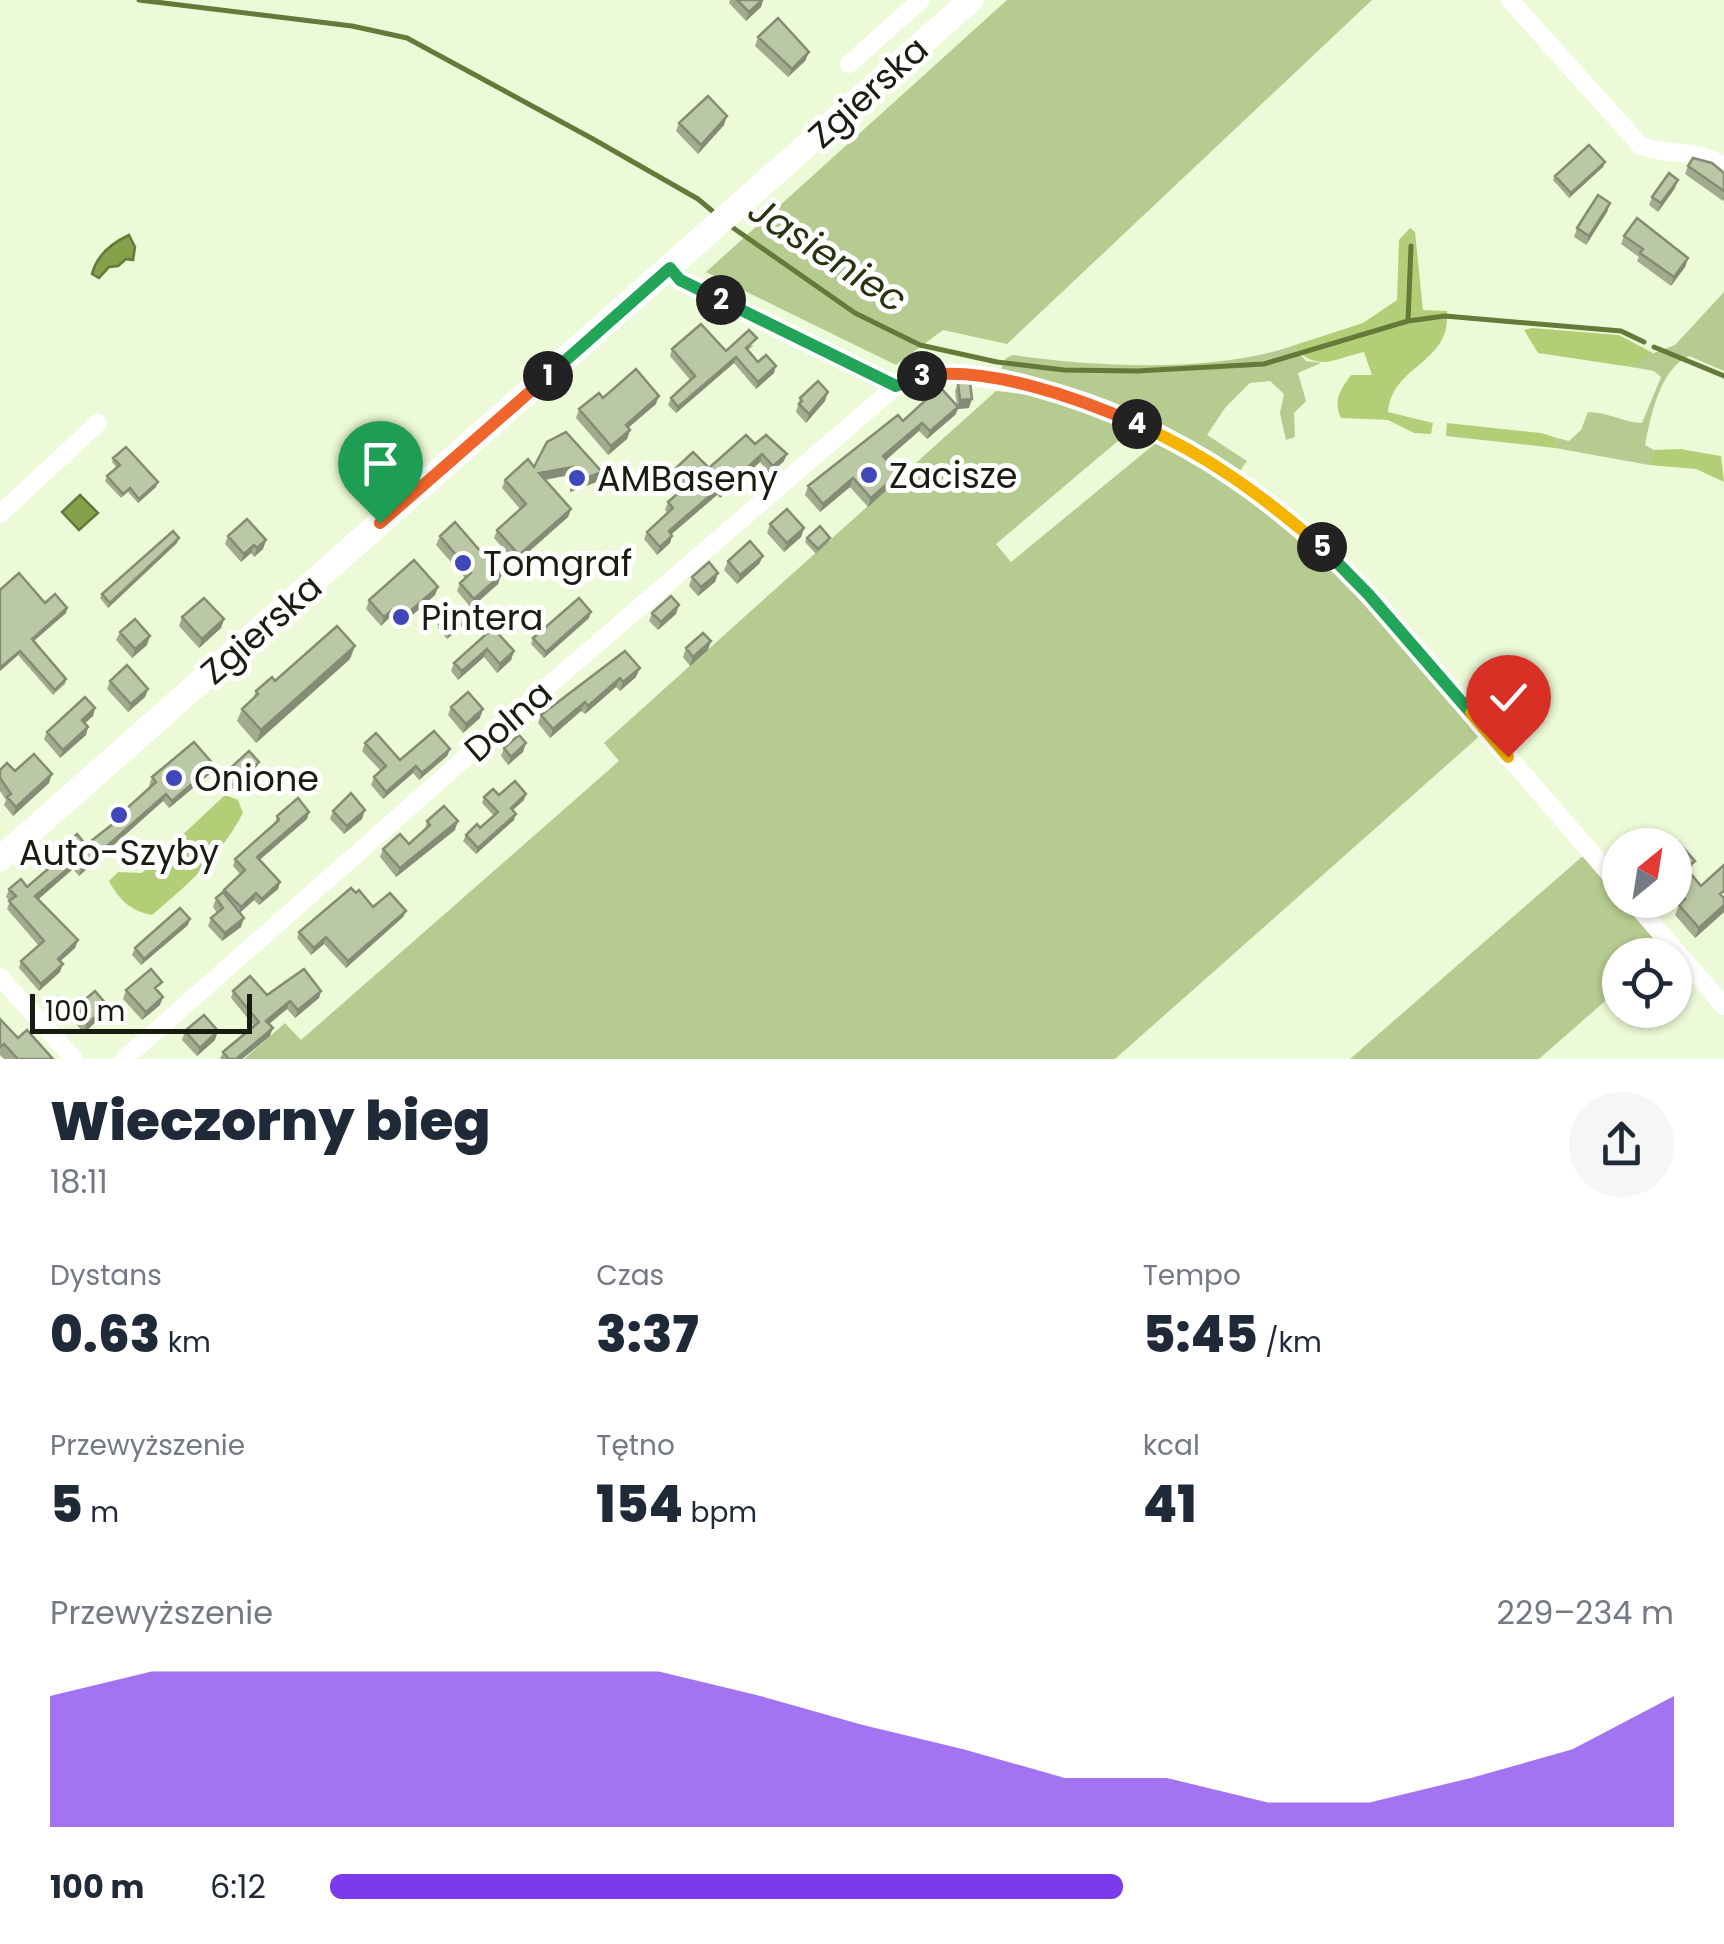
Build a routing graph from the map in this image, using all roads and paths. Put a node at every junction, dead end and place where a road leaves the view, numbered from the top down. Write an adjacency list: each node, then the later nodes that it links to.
1 (921, 0): 4 (street)
2 (971, 0): 6 (main road, Zgierska)
3 (1510, 0): 5 (street)
4 (849, 64)
5 (1724, 167)
6 (670, 268): 7 (street); 10 (main road, Zgierska)
7 (896, 386): 11 (street); 16 (street, Dolna)
8 (98, 423): 9 (street)
9 (0, 514)
10 (0, 859)
11 (1602, 865)
12 (1648, 918): 14 (street)
13 (0, 976): 15 (street)
14 (1724, 1006)
15 (74, 1059)
16 (124, 1059)

